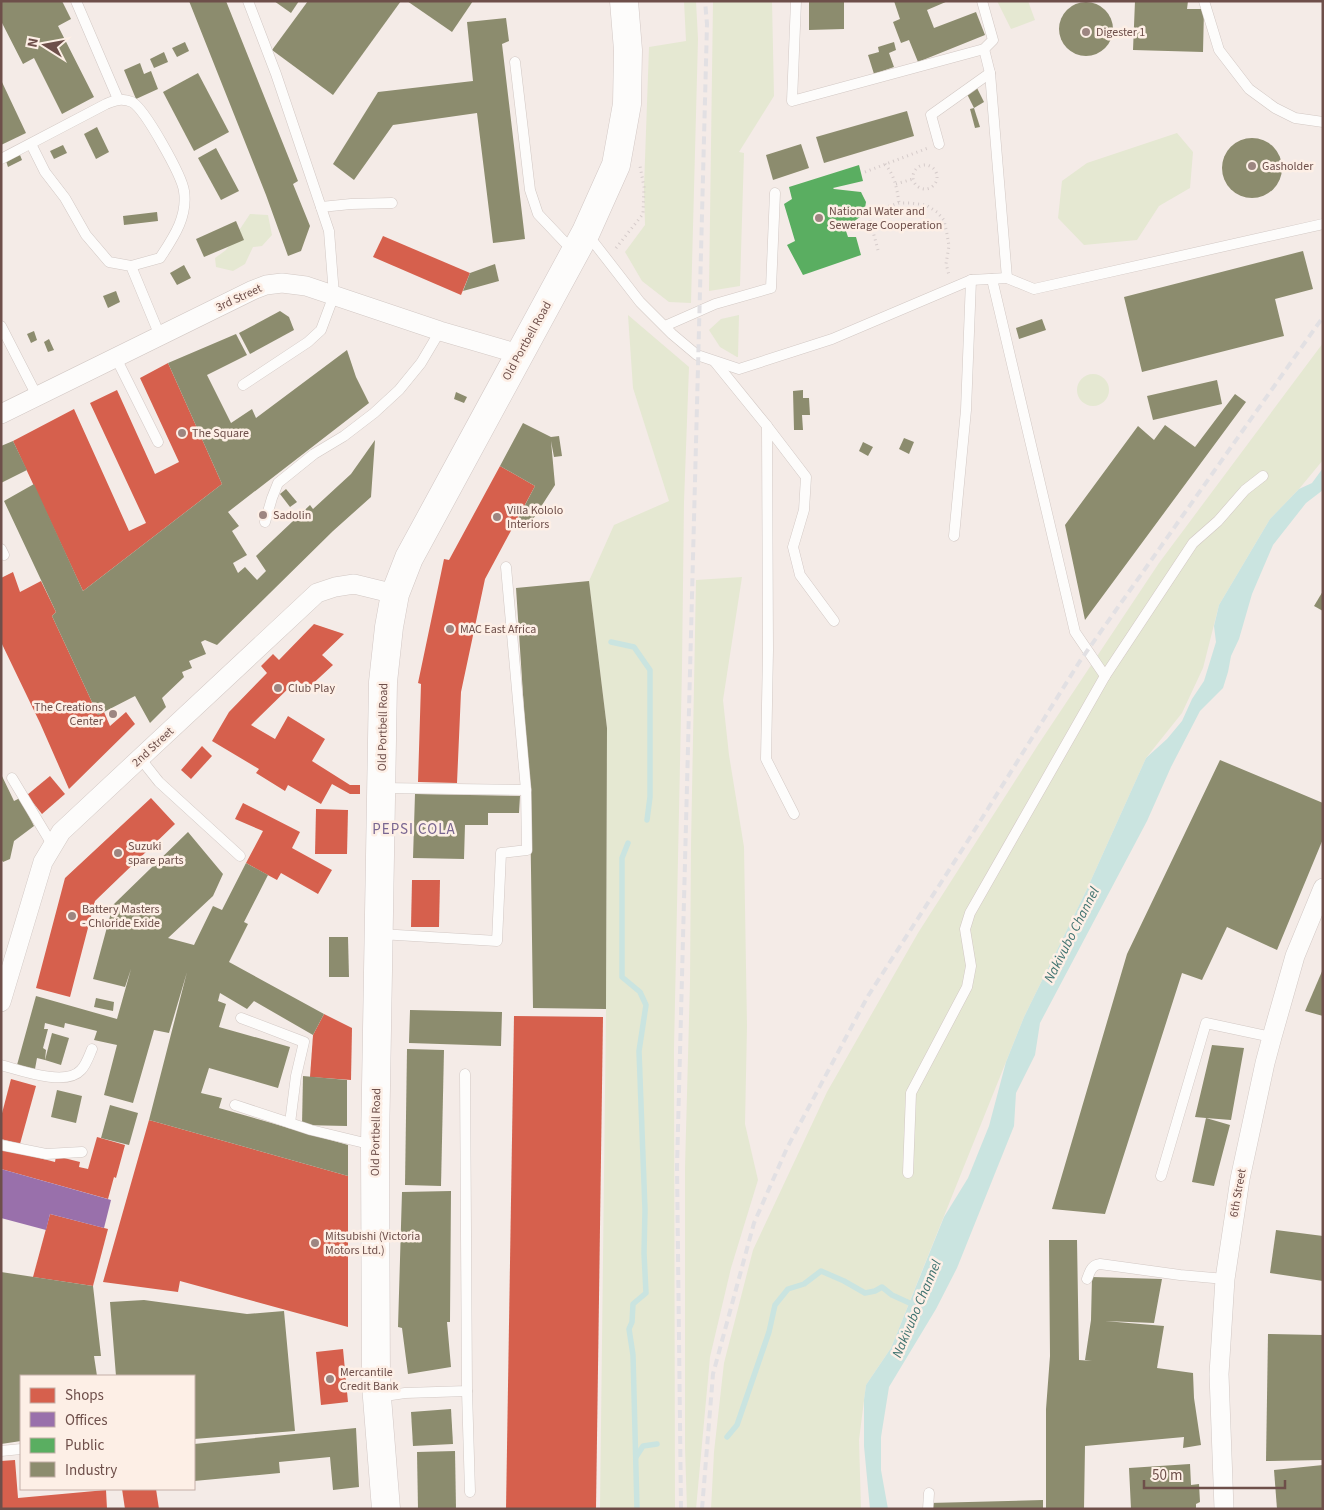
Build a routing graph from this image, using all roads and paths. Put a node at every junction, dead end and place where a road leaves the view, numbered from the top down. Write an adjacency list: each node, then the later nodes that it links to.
1 (76, 1): 10 (lane)
2 (248, 1): 22 (lane)
3 (624, 1): 24 (main road, Old Portbell Road)
4 (796, 1): 7 (lane)
5 (982, 1): 7 (lane)
6 (1204, 1): 11 (lane)
7 (984, 49): 9 (lane)
8 (515, 62): 24 (lane)
9 (990, 72): 13 (lane); 27 (lane)
10 (118, 99): 12 (lane); 26 (lane)
11 (1323, 122)
12 (31, 144): 14 (lane); 26 (lane)
13 (940, 144): 15 (path)
14 (1, 159)
15 (885, 164): 16 (path); 18 (path)
16 (865, 172)
17 (913, 179): 17 (path); 18 (path)
18 (896, 184): 21 (path)
19 (774, 193): 33 (lane)
20 (392, 203): 22 (lane)
21 (899, 203): 25 (path); 30 (path)
22 (321, 207): 31 (lane)
23 (1323, 224): 27 (lane)
24 (580, 242): 33 (lane); 36 (main road, Old Portbell Road)
25 (878, 250)
26 (131, 266): 35 (lane)
27 (1007, 278): 28 (lane)
28 (992, 279): 29 (lane); 50 (lane)
29 (971, 280): 30 (lane); 46 (lane)
30 (953, 288): 38 (lane)
31 (334, 295): 34 (street, 3rd Street); 35 (street, 3rd Street); 39 (lane)
32 (1, 326): 40 (lane)
33 (665, 326): 38 (lane)
34 (440, 331): 36 (street, 3rd Street); 45 (lane)
35 (160, 336): 37 (street, 3rd Street)
36 (519, 354): 48 (main road, Old Portbell Road)
37 (116, 358): 40 (street, 3rd Street); 43 (lane)
38 (714, 361): 42 (lane)
39 (243, 386)
40 (37, 396): 41 (street, 3rd Street)
41 (1, 414)
42 (767, 426): 49 (lane); 55 (lane)
43 (158, 442)
44 (1263, 476): 50 (lane)
45 (265, 522)
46 (954, 536)
47 (506, 567): 54 (lane)
48 (395, 594): 51 (street, 2nd Street); 53 (main road, Old Portbell Road)
49 (834, 621)
50 (1105, 676): 71 (lane)
51 (140, 758): 56 (street, 2nd Street); 57 (lane)
52 (12, 778): 56 (lane)
53 (381, 788): 54 (lane); 59 (main road, Old Portbell Road)
54 (526, 790): 59 (lane)
55 (794, 814)
56 (53, 846): 60 (street, 2nd Street)
57 (240, 856)
58 (1323, 888): 62 (street, 6th Street)
59 (379, 934): 69 (main road, Old Portbell Road)
60 (1, 1002)
61 (241, 1018): 67 (lane)
62 (1272, 1037): 72 (lane); 74 (street, 6th Street)
63 (92, 1049): 64 (lane)
64 (1, 1065)
65 (464, 1074): 75 (lane)
66 (235, 1105): 67 (lane)
67 (290, 1123): 69 (lane)
68 (1, 1144): 70 (lane)
69 (375, 1145): 76 (main road, Old Portbell Road)
70 (82, 1152)
71 (908, 1173)
72 (1161, 1176)
73 (1088, 1279): 74 (lane)
74 (1225, 1279): 83 (street, 6th Street)
75 (467, 1391): 76 (lane); 79 (lane)
76 (377, 1397): 81 (main road, Old Portbell Road)
77 (20, 1449): 78 (lane)
78 (1, 1451)
79 (470, 1492)
80 (929, 1493): 82 (lane)
81 (386, 1509)
82 (928, 1509)
83 (1224, 1509)

